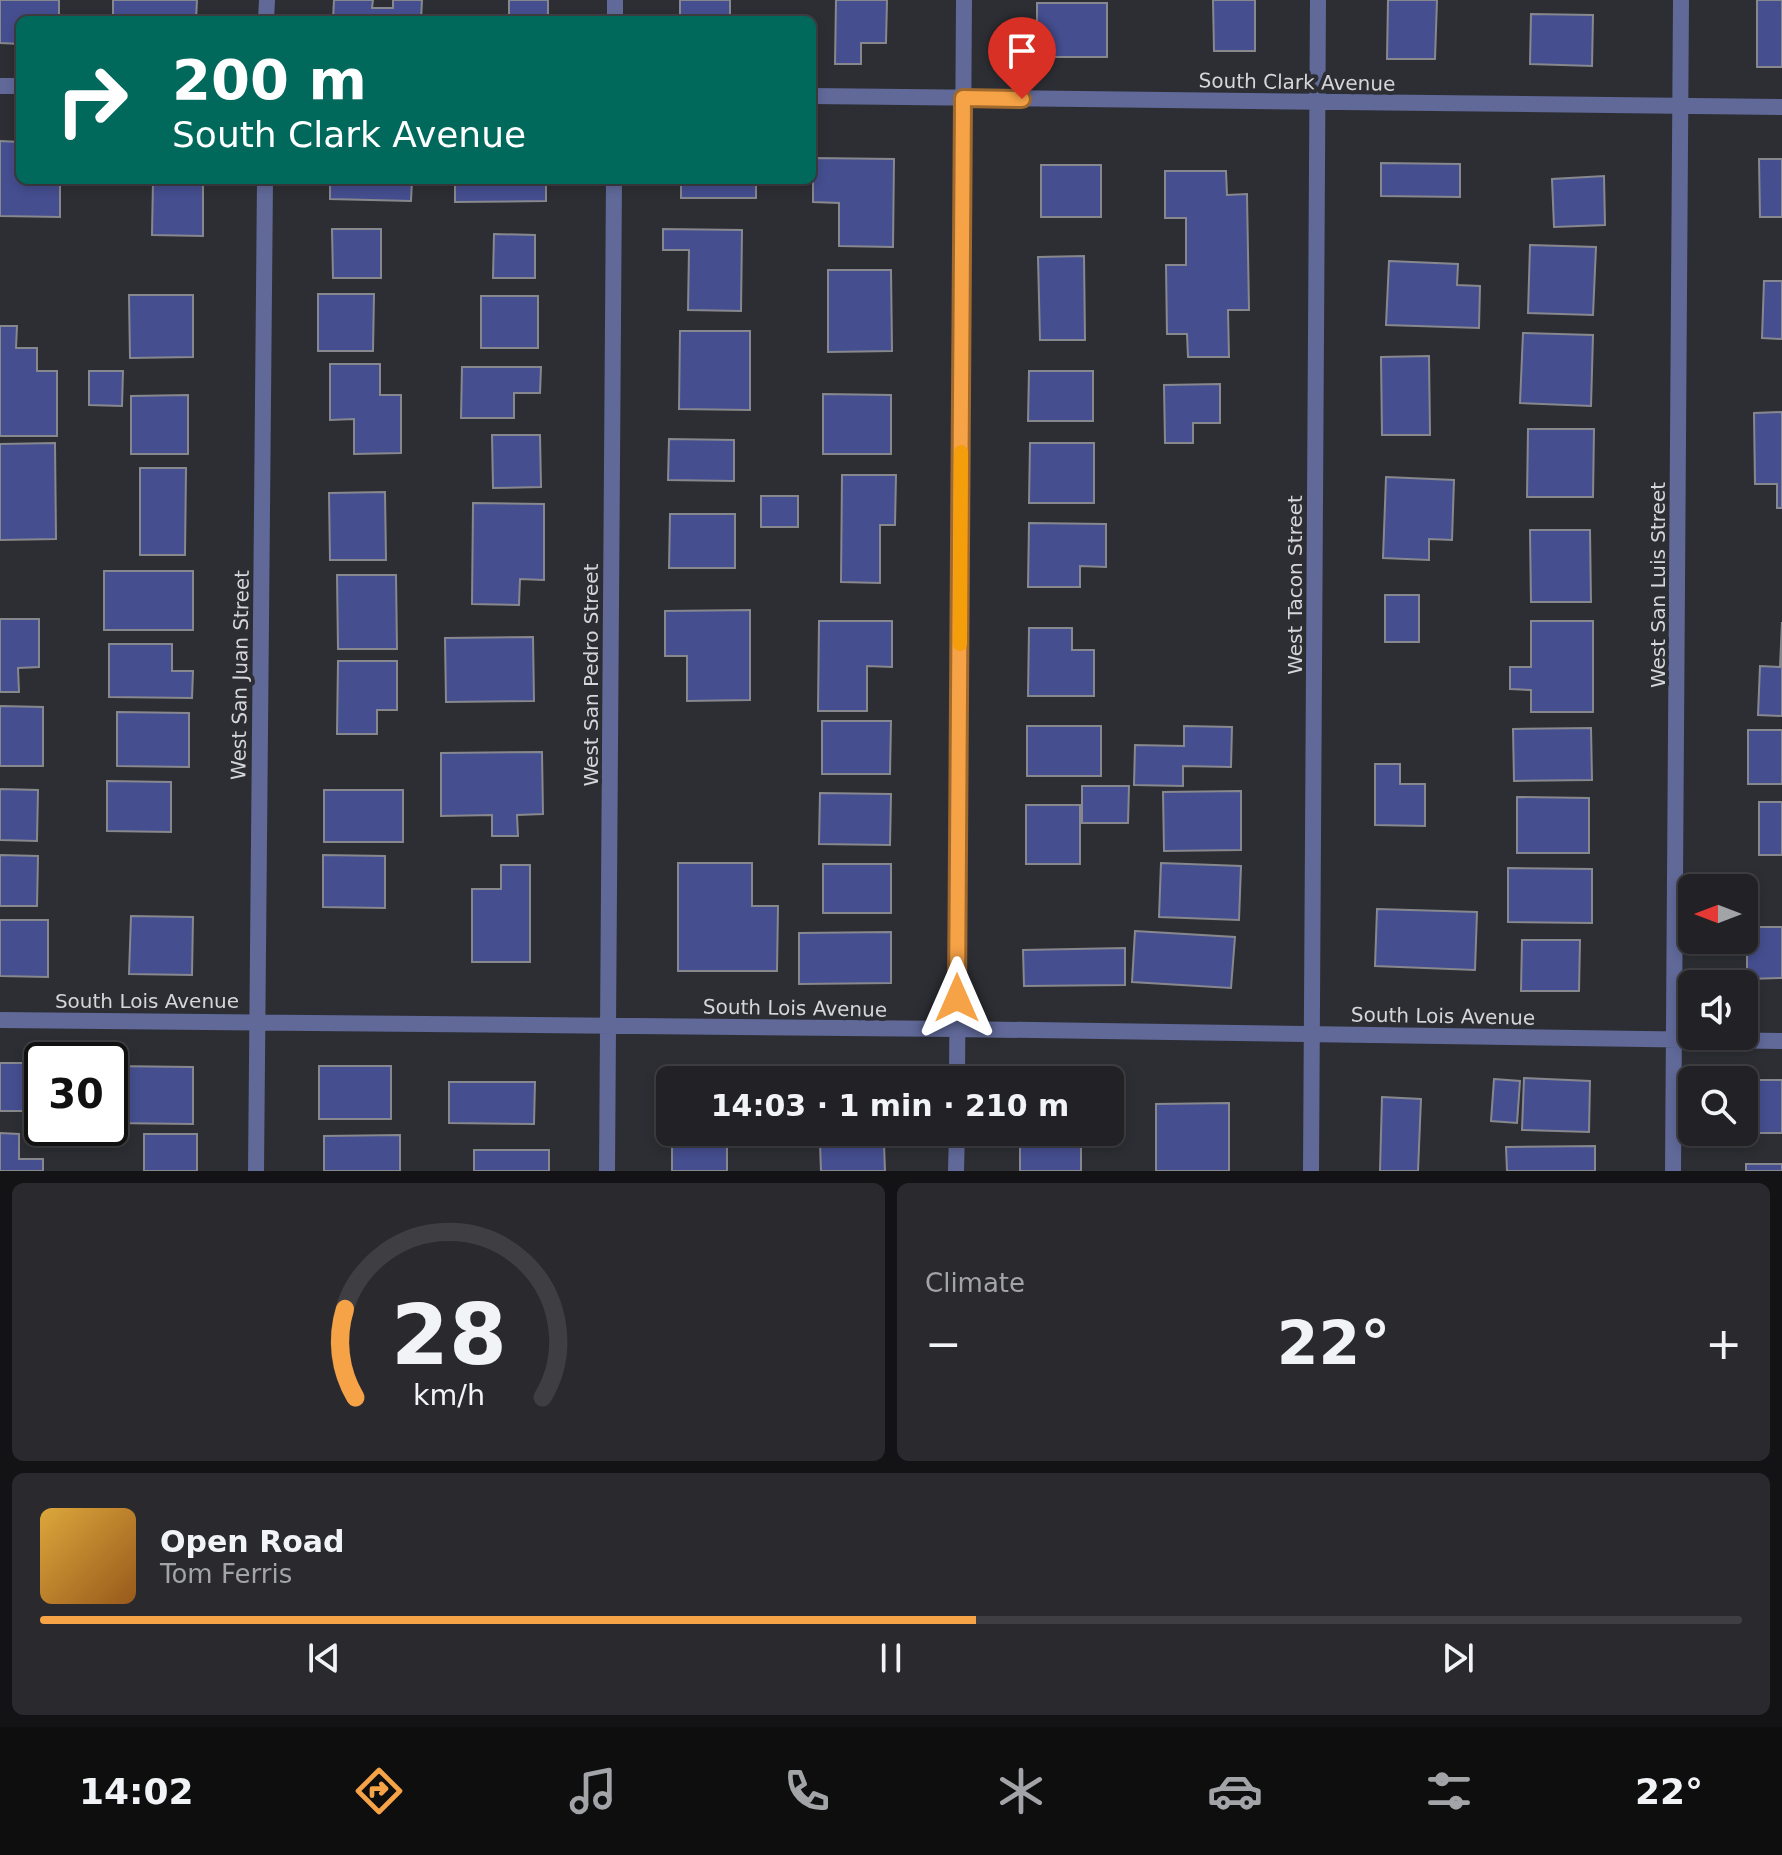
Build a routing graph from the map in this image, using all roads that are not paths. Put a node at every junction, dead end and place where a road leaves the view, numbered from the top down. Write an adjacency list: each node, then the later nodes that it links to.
1 (964, 0): 5 (street)
2 (1318, 0): 6 (street, West Tacon Street)
3 (1681, 0): 7 (street, West San Luis Street)
4 (816, 96): 5 (street, South Clark Avenue)
5 (963, 98): 6 (street, South Clark Avenue); 14 (street)
6 (1318, 102): 7 (street, South Clark Avenue); 15 (street, West Tacon Street)
7 (1680, 106): 8 (street, South Clark Avenue); 16 (street, West San Luis Street)
8 (1782, 107)
9 (265, 184): 12 (street, West San Juan Street)
10 (614, 184): 13 (street, West San Pedro Street)
11 (0, 1020): 12 (street, South Lois Avenue)
12 (257, 1022): 13 (street, South Lois Avenue); 20 (street, West San Juan Street)
13 (609, 1026): 14 (street, South Lois Avenue); 21 (street, West San Pedro Street)
14 (957, 1029): 15 (street, South Lois Avenue); 18 (street)
15 (1312, 1034): 16 (street, South Lois Avenue); 23 (street, West Tacon Street)
16 (1675, 1040): 17 (street, South Lois Avenue); 24 (street, West San Luis Street)
17 (1782, 1041)
18 (957, 1066)
19 (957, 1146): 22 (street)
20 (256, 1171)
21 (607, 1171)
22 (956, 1171)
23 (1311, 1171)
24 (1673, 1171)

